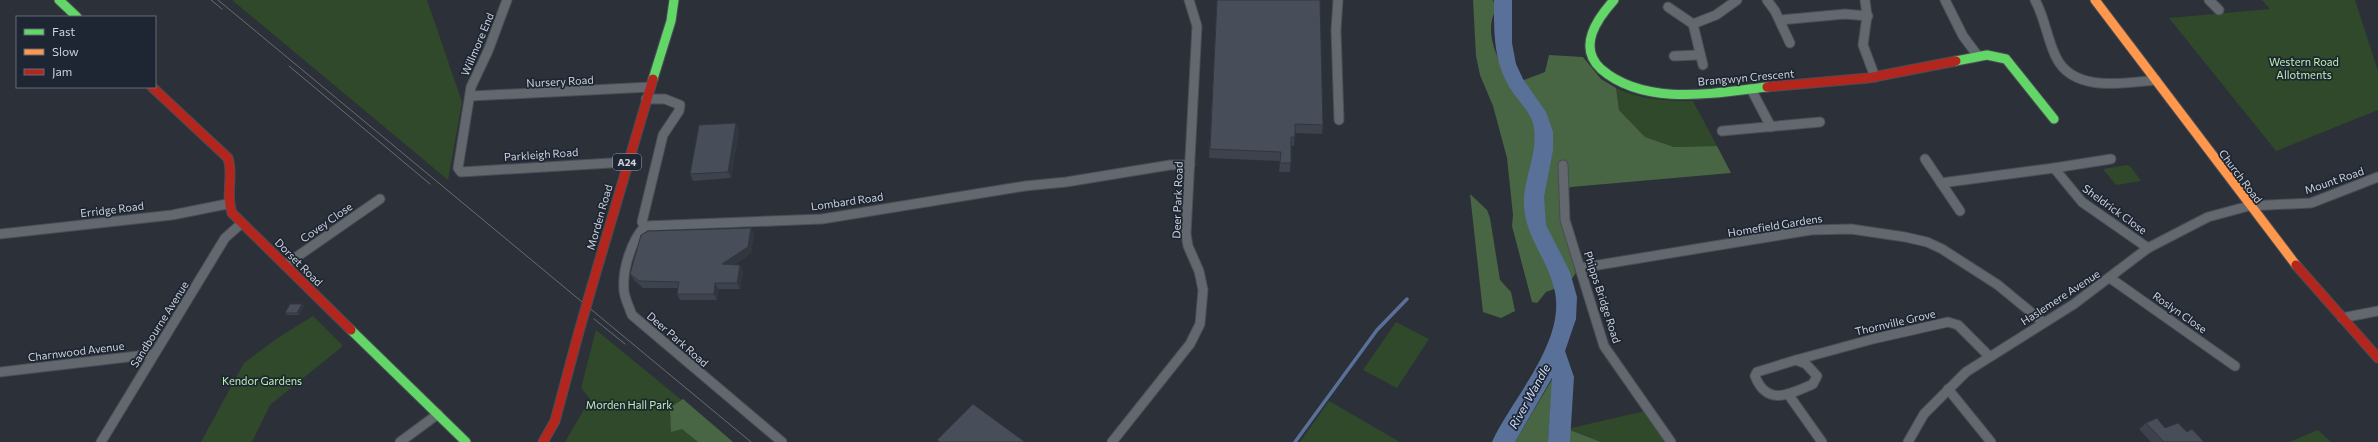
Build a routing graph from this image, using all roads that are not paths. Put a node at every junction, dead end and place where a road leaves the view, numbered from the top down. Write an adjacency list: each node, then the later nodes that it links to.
1 (59, 0): 17 (main road)
2 (507, 0): 32 (street, Willmore End)
3 (674, 0): 20 (main road, Morden Road / A24)
4 (682, 0): 20 (main road, Morden Road / A24)
5 (1189, 0): 42 (street, Deer Park Road)
6 (1338, 0): 35 (street)
7 (1614, 0): 31 (main road, Brangwyn Crescent)
8 (1737, 0): 21 (street)
9 (1767, 0): 19 (street)
10 (1865, 0): 18 (street)
11 (1945, 0): 25 (street)
12 (2035, 0): 28 (street)
13 (2095, 0): 28 (main road, Church Road)
14 (2209, 0): 16 (street)
15 (1668, 7): 21 (street)
16 (2218, 10)
17 (76, 16)
18 (1868, 16): 19 (street); 27 (street)
19 (1780, 20): 22 (street)
20 (671, 21): 29 (main road, Morden Road / A24)
21 (1693, 24): 23 (street)
22 (1790, 43)
23 (1699, 55): 24 (street); 26 (street)
24 (1674, 56)
25 (1978, 56): 27 (main road, Brangwyn Crescent); 34 (main road, Brangwyn Crescent)
26 (1703, 65)
27 (1875, 77): 31 (main road, Brangwyn Crescent)
28 (2156, 80): 50 (main road, Church Road)
29 (650, 87): 32 (street, Nursery Road); 33 (main road, Morden Road / A24)
30 (153, 88): 49 (main road)
31 (1751, 89): 37 (street)
32 (471, 96): 44 (street, Willmore End)
33 (646, 99): 41 (main road, Morden Road / A24); 53 (street)
34 (2054, 119)
35 (1339, 120)
36 (1820, 122): 37 (street)
37 (1771, 126): 38 (street)
38 (1722, 131)
39 (1925, 159): 47 (street)
40 (2111, 159): 45 (street)
41 (627, 162): 44 (street, Parkleigh Road); 71 (main road, Morden Road / A24, bridge)
42 (1190, 165): 53 (street, Lombard Road); 78 (street, Deer Park Road)
43 (1563, 165): 57 (street, Phipps Bridge Road)
44 (458, 168)
45 (2054, 168): 47 (street); 55 (street, Sheldrick Close)
46 (2378, 177): 50 (street, Mount Road)
47 (1941, 183): 51 (street)
48 (380, 199): 56 (street, Covey Close)
49 (227, 204): 52 (main road, Dorset Road); 54 (street, Erridge Road)
50 (2249, 206): 55 (street, Haslemere Avenue); 60 (main road, Church Road)
51 (1960, 211)
52 (242, 223): 56 (main road, Dorset Road); 62 (street, Sandbourne Avenue)
53 (645, 226): 77 (street, Deer Park Road)
54 (0, 234)
55 (2148, 248): 58 (street, Haslemere Avenue)
56 (285, 265): 70 (main road, Dorset Road)
57 (1580, 268): 61 (street, Homefield Gardens); 79 (street, Phipps Bridge Road)
58 (2110, 278): 61 (street, Haslemere Avenue); 66 (street, Roslyn Close)
59 (2378, 312): 60 (street)
60 (2342, 318): 64 (main road, Church Road)
61 (2044, 323): 63 (street, Haslemere Avenue)
62 (154, 354): 67 (street, Charnwood Avenue); 72 (street, Sandbourne Avenue)
63 (1990, 356): 65 (street, Thornville Grove); 68 (street, Haslemere Avenue)
64 (2378, 358)
65 (1796, 360): 69 (street, Thornville Grove); 69 (street, Thornville Grove)
66 (2235, 366)
67 (0, 372)
68 (1948, 389): 81 (street, Haslemere Avenue); 82 (street)
69 (1788, 394): 80 (street)
70 (438, 414): 73 (street); 74 (main road, Dorset Road)
71 (554, 421): 75 (main road, Morden Road / A24); 76 (main road, Morden Road / A24)
72 (101, 442)
73 (400, 442)
74 (466, 442)
75 (543, 442)
76 (555, 442)
77 (782, 442)
78 (1112, 442)
79 (1671, 442)
80 (1822, 442)
81 (1908, 442)
82 (1991, 442)

